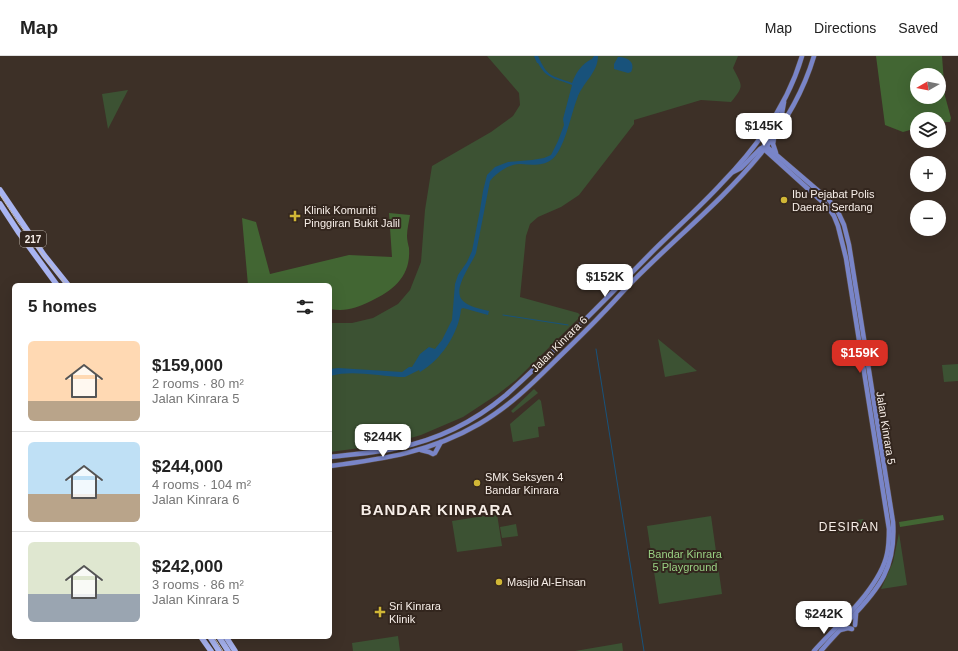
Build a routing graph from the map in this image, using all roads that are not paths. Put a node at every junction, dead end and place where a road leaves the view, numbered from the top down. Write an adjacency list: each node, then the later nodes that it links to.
1 (802, 56): 3 (main road, Jalan Kinrara 6)
2 (814, 56): 4 (main road, Jalan Kinrara 6)
3 (786, 94): 5 (main road); 8 (main road, Jalan Kinrara 6)
4 (775, 136): 5 (main road, Jalan Kinrara 6); 6 (main road)
5 (765, 147): 6 (main road, Jalan Kinrara 5); 7 (main road, Jalan Kinrara 6); 8 (main road)
6 (776, 157): 7 (main road); 11 (main road, Jalan Kinrara 5); 14 (main road, Jalan Kinrara 5)
7 (756, 160): 17 (main road, Jalan Kinrara 6)
8 (731, 173): 16 (main road, Jalan Kinrara 6)
9 (0, 190): 13 (highway, 217)
10 (0, 204): 12 (highway, 217)
11 (850, 279): 14 (main road); 15 (main road, Jalan Kinrara 5)
12 (56, 283)
13 (66, 283)
14 (855, 285): 15 (main road); 23 (main road, Jalan Kinrara 5)
15 (852, 294): 33 (main road, Jalan Kinrara 5)
16 (593, 313): 17 (main road); 18 (main road); 21 (main road, Jalan Kinrara 6)
17 (603, 313): 18 (main road, Jalan Kinrara 6)
18 (593, 323): 19 (main road, Jalan Kinrara 6)
19 (441, 442): 20 (main road, Jalan Kinrara 6); 20 (main road)
20 (420, 450): 22 (main road, Jalan Kinrara 6)
21 (332, 457)
22 (332, 466)
23 (856, 613): 24 (main road, Jalan Kinrara 5); 24 (main road)
24 (840, 630): 34 (main road, Jalan Kinrara 5)
25 (202, 639): 29 (highway)
26 (211, 639): 30 (highway)
27 (220, 639): 31 (highway)
28 (227, 639): 32 (highway)
29 (210, 651)
30 (219, 651)
31 (228, 651)
32 (235, 651)
33 (814, 651)
34 (821, 651)

